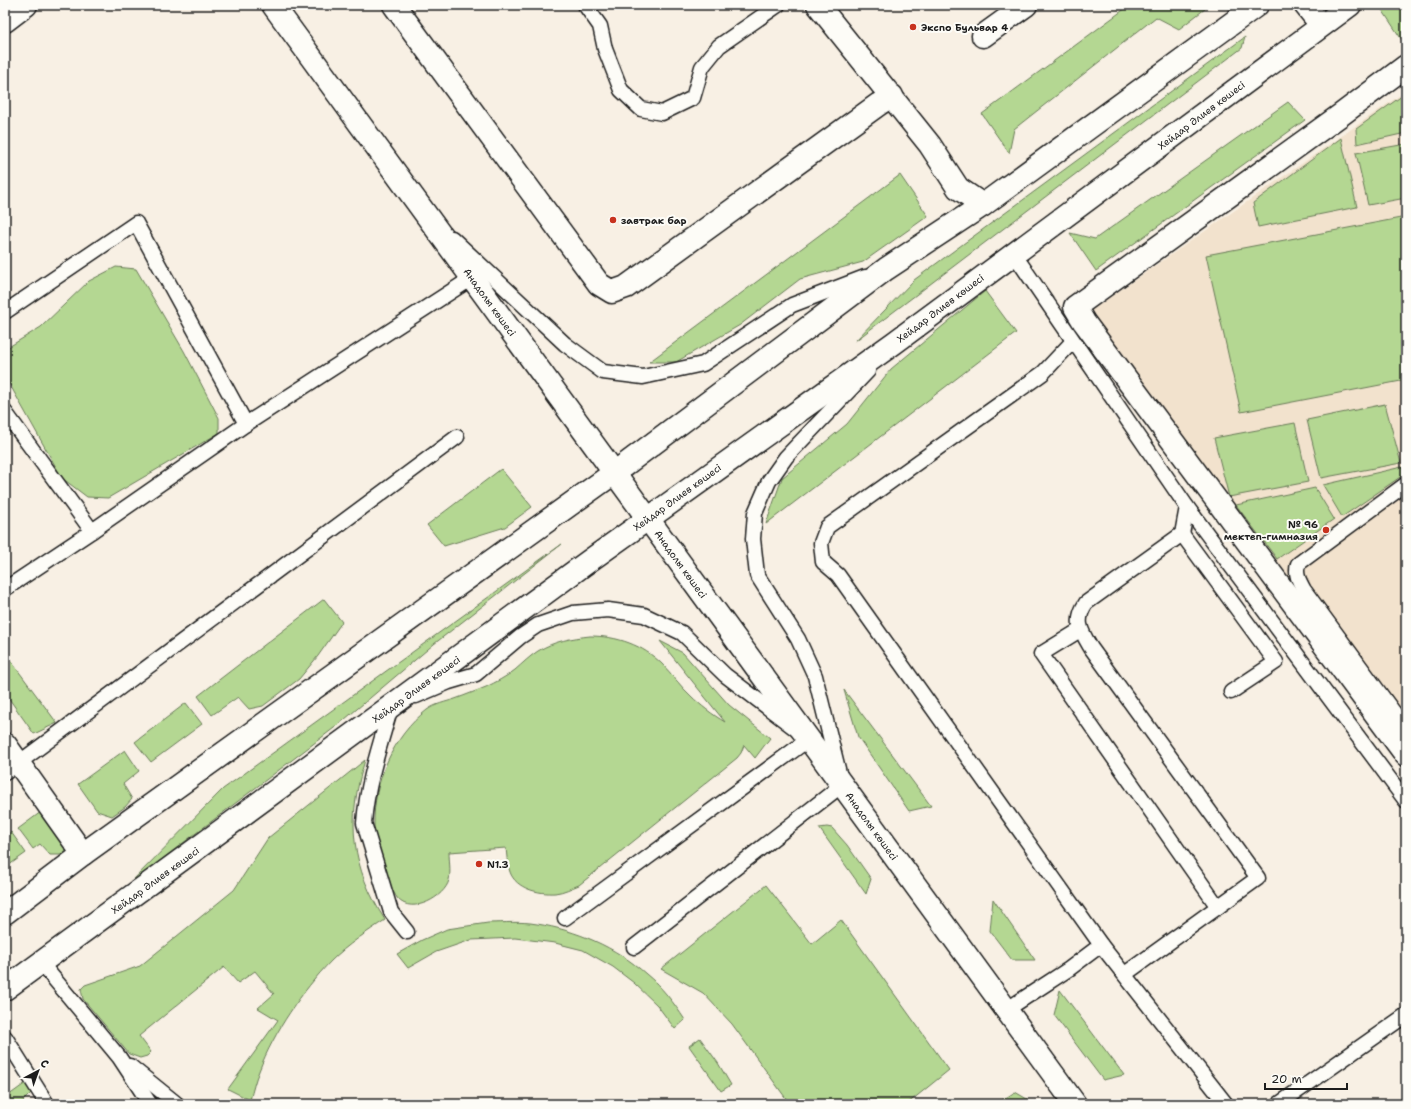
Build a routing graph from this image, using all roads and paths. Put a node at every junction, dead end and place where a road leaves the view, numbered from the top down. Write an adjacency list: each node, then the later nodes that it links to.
1 (26, 5): 11 (street)
2 (273, 5): 17 (street, Анадолы көшесі)
3 (394, 5): 15 (street)
4 (585, 5): 5 (lane)
5 (778, 5)
6 (818, 5): 15 (street)
7 (1026, 5): 13 (street)
8 (1257, 5): 16 (street)
9 (1305, 5): 12 (street)
10 (1350, 5): 12 (street, Хейдар Әлиев көшесі)
11 (5, 21)
12 (1321, 25): 18 (street, Хейдар Әлиев көшесі)
13 (983, 36)
14 (1406, 66): 40 (street)
15 (892, 96): 16 (street)
16 (982, 205): 19 (street)
17 (422, 209): 19 (lane); 20 (street, Анадолы көшесі)
18 (1014, 254): 22 (lane); 23 (street, Хейдар Әлиев көшесі)
19 (886, 269): 27 (street)
20 (472, 278): 25 (lane); 27 (street, Анадолы көшесі)
21 (5, 312): 25 (lane)
22 (1072, 341): 29 (lane); 49 (lane)
23 (894, 343): 30 (street, Хейдар Әлиев көшесі); 42 (lane)
24 (5, 412): 31 (lane)
25 (246, 424): 31 (lane)
26 (457, 437): 41 (lane)
27 (614, 473): 30 (street, Анадолы көшесі); 44 (street)
28 (1406, 484): 37 (lane)
29 (1187, 507): 32 (lane); 43 (lane)
30 (648, 519): 36 (street, Хейдар Әлиев көшесі); 38 (street, Анадолы көшесі)
31 (92, 531): 33 (lane)
32 (1182, 534): 34 (lane); 35 (lane)
33 (5, 589)
34 (1080, 630): 45 (lane); 45 (lane)
35 (1231, 692)
36 (391, 707): 38 (lane); 48 (lane); 51 (street, Хейдар Әлиев көшесі)
37 (1406, 729)
38 (809, 739): 42 (street, Анадолы көшесі); 47 (lane)
39 (5, 744): 41 (street)
40 (1406, 755)
41 (12, 768): 44 (street)
42 (842, 785): 50 (lane); 54 (street, Анадолы көшесі)
43 (1406, 801)
44 (83, 854): 46 (street)
45 (1218, 907): 52 (lane)
46 (5, 913)
47 (565, 918)
48 (407, 932)
49 (1102, 945): 52 (lane); 54 (lane)
50 (634, 947)
51 (41, 963): 53 (street, Хейдар Әлиев көшесі); 57 (lane)
52 (1125, 974): 62 (lane)
53 (5, 989)
54 (1006, 1010): 61 (street, Анадолы көшесі)
55 (1406, 1015): 63 (lane)
56 (5, 1037): 58 (lane)
57 (119, 1057): 59 (lane); 60 (lane)
58 (47, 1104)
59 (150, 1104)
60 (177, 1104)
61 (1075, 1104)
62 (1226, 1104)
63 (1280, 1104)

